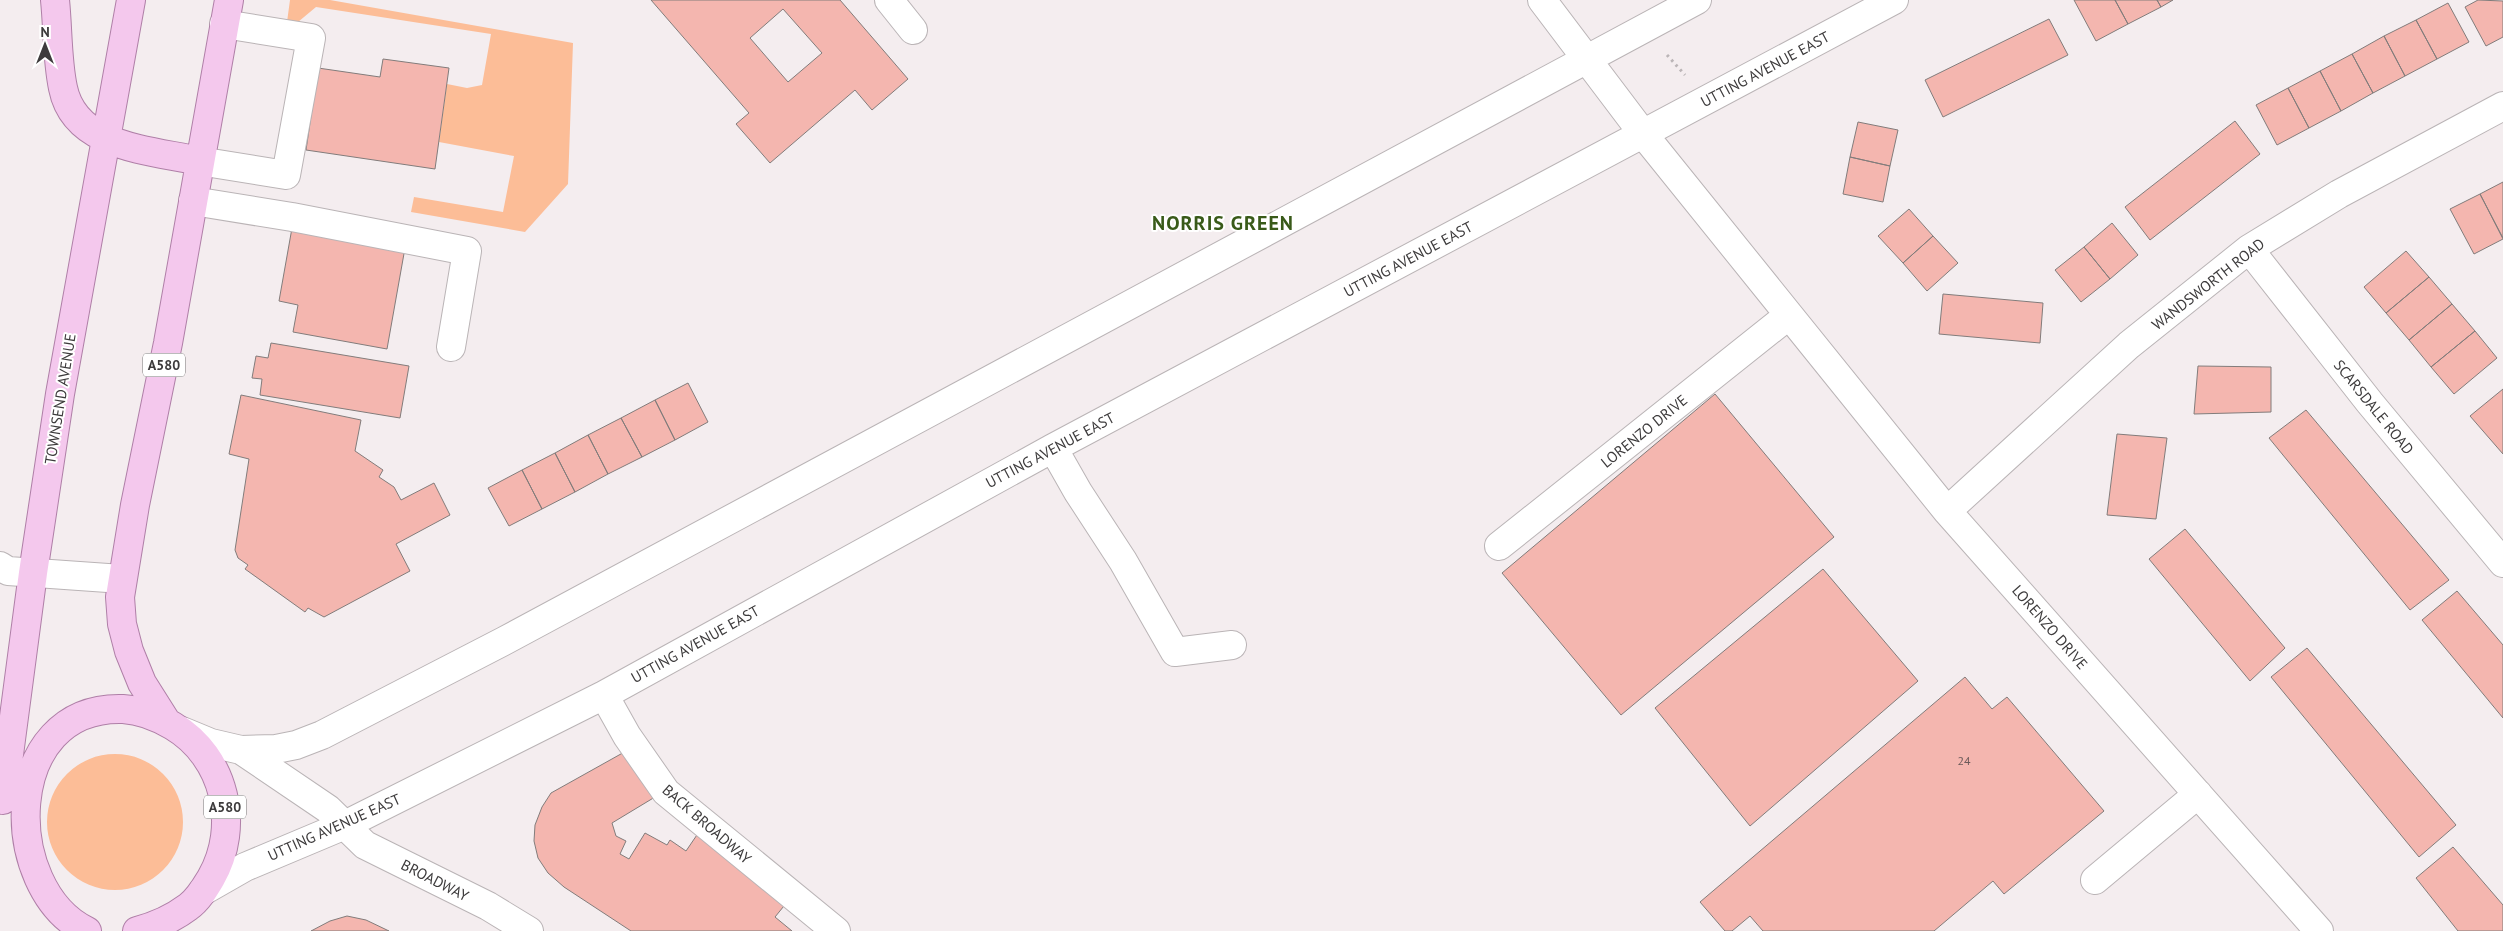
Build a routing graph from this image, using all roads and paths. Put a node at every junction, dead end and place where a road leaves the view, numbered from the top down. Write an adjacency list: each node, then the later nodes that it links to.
1 (55, 0): 14 (main road)
2 (131, 0): 14 (main road, TOWNSEND AVENUE)
3 (889, 0): 9 (street)
4 (1542, 0): 10 (street, LORENZO DRIVE)
5 (1697, 0): 8 (street)
6 (1894, 0): 11 (street, UTTING AVENUE EAST)
7 (226, 12): 15 (main road, A580); 15 (street)
8 (1644, 29): 10 (street); 11 (path)
9 (912, 30)
10 (1588, 58): 13 (street, LORENZO DRIVE); 30 (street)
11 (1708, 100): 13 (street, UTTING AVENUE EAST)
12 (2503, 106): 17 (street, WANDSWORTH ROAD)
13 (1644, 135): 18 (street, LORENZO DRIVE); 20 (street, UTTING AVENUE EAST)
14 (108, 140): 15 (main road); 25 (main road, TOWNSEND AVENUE)
15 (199, 161): 16 (main road, A580)
16 (193, 200): 19 (street); 26 (main road, A580)
17 (2249, 249): 21 (street, WANDSWORTH ROAD); 23 (street, SCARSDALE ROAD)
18 (1789, 315): 21 (street, LORENZO DRIVE); 22 (street, LORENZO DRIVE)
19 (451, 347)
20 (1053, 448): 27 (street); 28 (street, UTTING AVENUE EAST)
21 (1947, 511): 31 (street, LORENZO DRIVE)
22 (1499, 546)
23 (2498, 548)
24 (0, 566): 25 (street)
25 (33, 573): 26 (street); 32 (main road, TOWNSEND AVENUE)
26 (122, 579): 29 (main road, A580)
27 (1232, 645)
28 (604, 694): 33 (street, UTTING AVENUE EAST); 39 (street, BACK BROADWAY)
29 (174, 726): 30 (street); 32 (main road, A580); 35 (main road, A580)
30 (241, 750): 33 (street, BROADWAY)
31 (2198, 794): 34 (street); 40 (street, LORENZO DRIVE)
32 (2, 822): 36 (main road)
33 (345, 825): 35 (street, UTTING AVENUE EAST); 38 (street, BROADWAY)
34 (2095, 880)
35 (203, 891): 37 (main road, A580)
36 (88, 931)
37 (137, 931)
38 (529, 931)
39 (836, 931)
40 (2319, 931)

